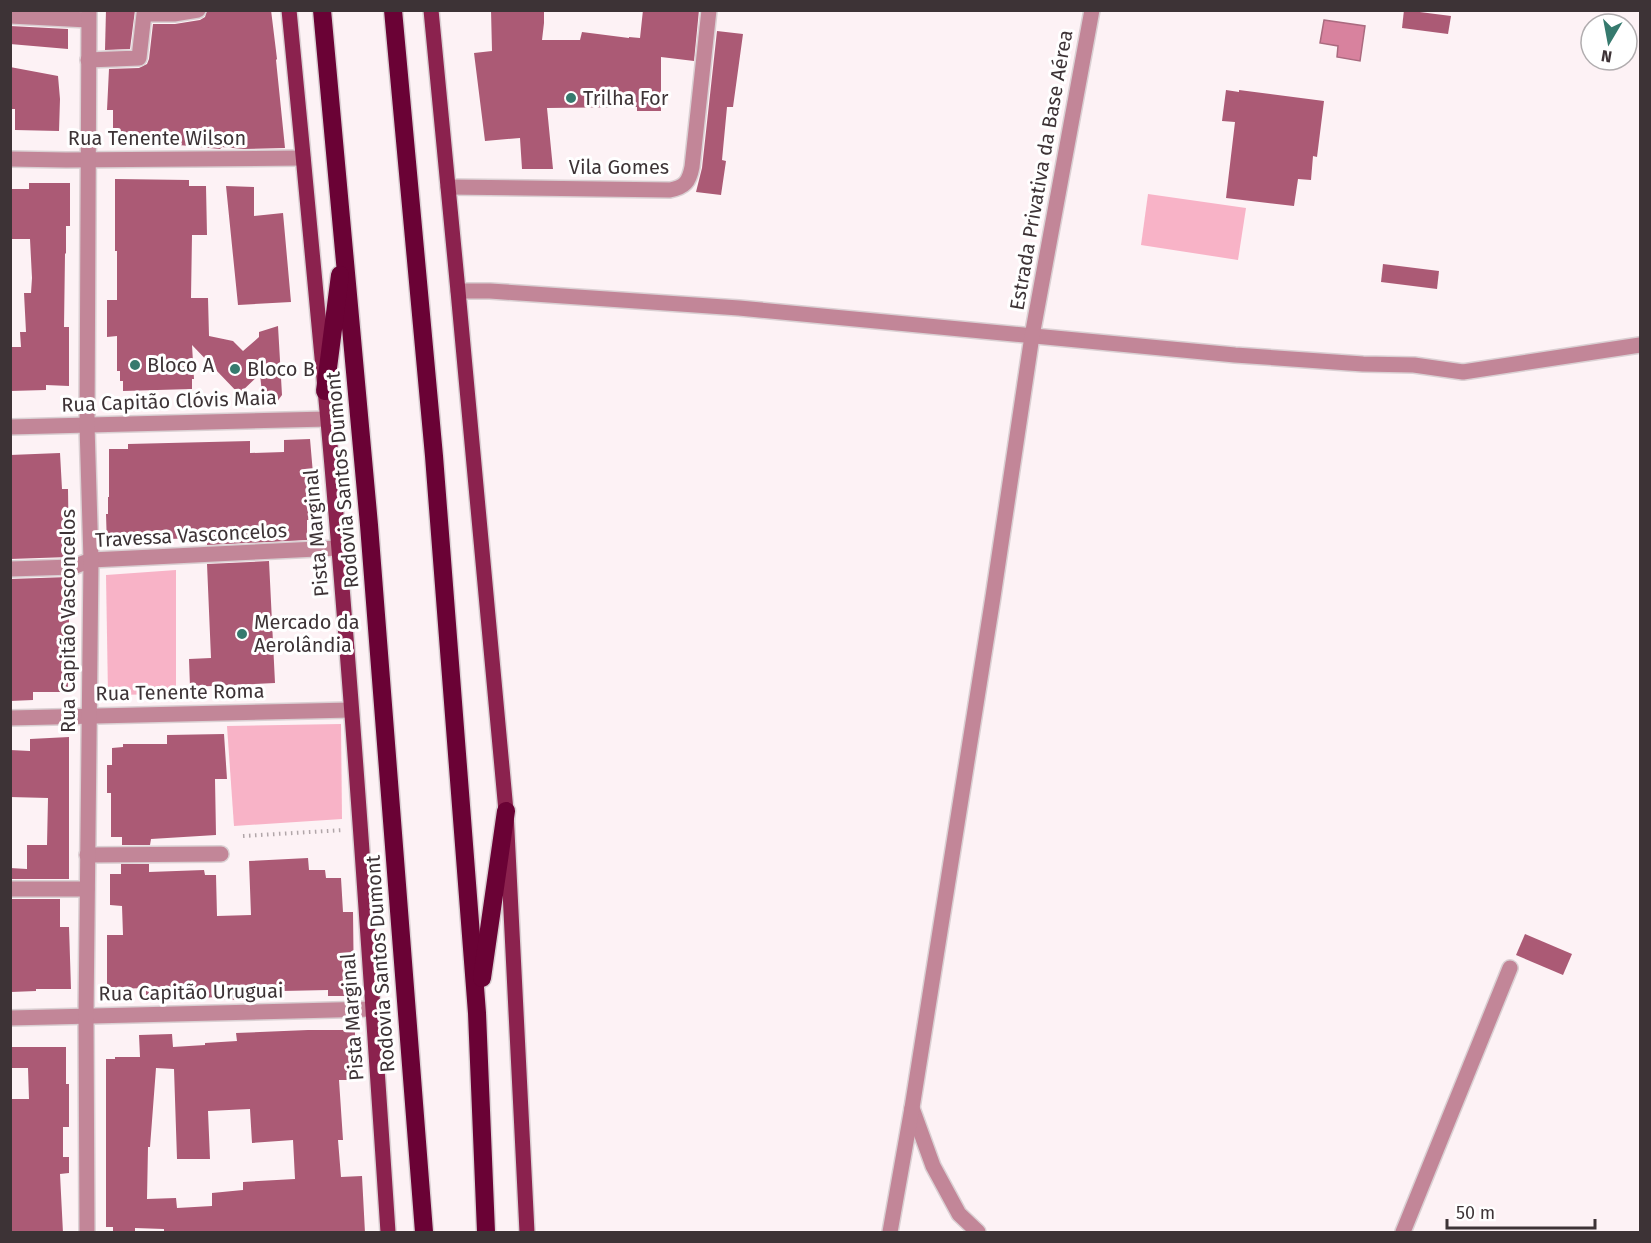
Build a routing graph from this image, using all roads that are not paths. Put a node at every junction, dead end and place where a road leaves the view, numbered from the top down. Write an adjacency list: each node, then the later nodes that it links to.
1 (198, 10): 10 (street)
2 (289, 10): 11 (main road, Pista Marginal)
3 (322, 10): 15 (highway, Rodovia Santos Dumont)
4 (393, 10): 36 (highway)
5 (430, 10): 14 (main road)
6 (709, 10): 14 (street, Vila Gomes)
7 (1092, 10): 17 (street, Estrada Privativa da Base Aérea)
8 (88, 15): 9 (street); 10 (street, Rua Capitão Vasconcelos)
9 (10, 16)
10 (88, 60): 13 (street, Rua Capitão Vasconcelos)
11 (303, 158): 13 (street, Rua Tenente Wilson); 19 (main road, Pista Marginal)
12 (10, 159): 13 (street, Rua Tenente Wilson)
13 (89, 159): 21 (street, Rua Capitão Vasconcelos)
14 (448, 187): 16 (main road)
15 (344, 241): 19 (highway); 42 (highway, Rodovia Santos Dumont)
16 (458, 291): 17 (street); 29 (main road)
17 (1032, 336): 18 (street); 39 (street, Estrada Privativa da Base Aérea)
18 (1641, 345)
19 (325, 391): 20 (main road, Pista Marginal)
20 (328, 419): 21 (street, Rua Capitão Clóvis Maia); 23 (main road, Pista Marginal)
21 (87, 425): 22 (street, Rua Capitão Clóvis Maia); 24 (street, Rua Capitão Vasconcelos)
22 (10, 427)
23 (338, 548): 24 (street, Travessa Vasconcelos); 26 (main road, Pista Marginal)
24 (91, 560): 25 (street, Travessa Vasconcelos); 27 (street, Rua Capitão Vasconcelos)
25 (10, 569)
26 (351, 710): 27 (street, Rua Tenente Roma); 35 (main road, Pista Marginal)
27 (88, 715): 28 (street, Rua Tenente Roma); 31 (street, Rua Capitão Vasconcelos)
28 (10, 718)
29 (506, 811): 36 (highway); 44 (main road)
30 (222, 854): 31 (street)
31 (87, 855): 33 (street, Rua Capitão Vasconcelos)
32 (10, 889): 33 (street)
33 (87, 889): 37 (street, Rua Capitão Vasconcelos)
34 (1510, 968): 47 (street)
35 (373, 1009): 37 (street, Rua Capitão Uruguai); 41 (main road, Pista Marginal)
36 (477, 1012): 43 (highway)
37 (86, 1016): 38 (street, Rua Capitão Uruguai); 40 (street, Rua Capitão Vasconcelos)
38 (10, 1017)
39 (912, 1108): 45 (street, Estrada Privativa da Base Aérea); 46 (street)
40 (87, 1233)
41 (388, 1233)
42 (423, 1233)
43 (486, 1233)
44 (527, 1233)
45 (890, 1233)
46 (978, 1233)
47 (1403, 1233)

